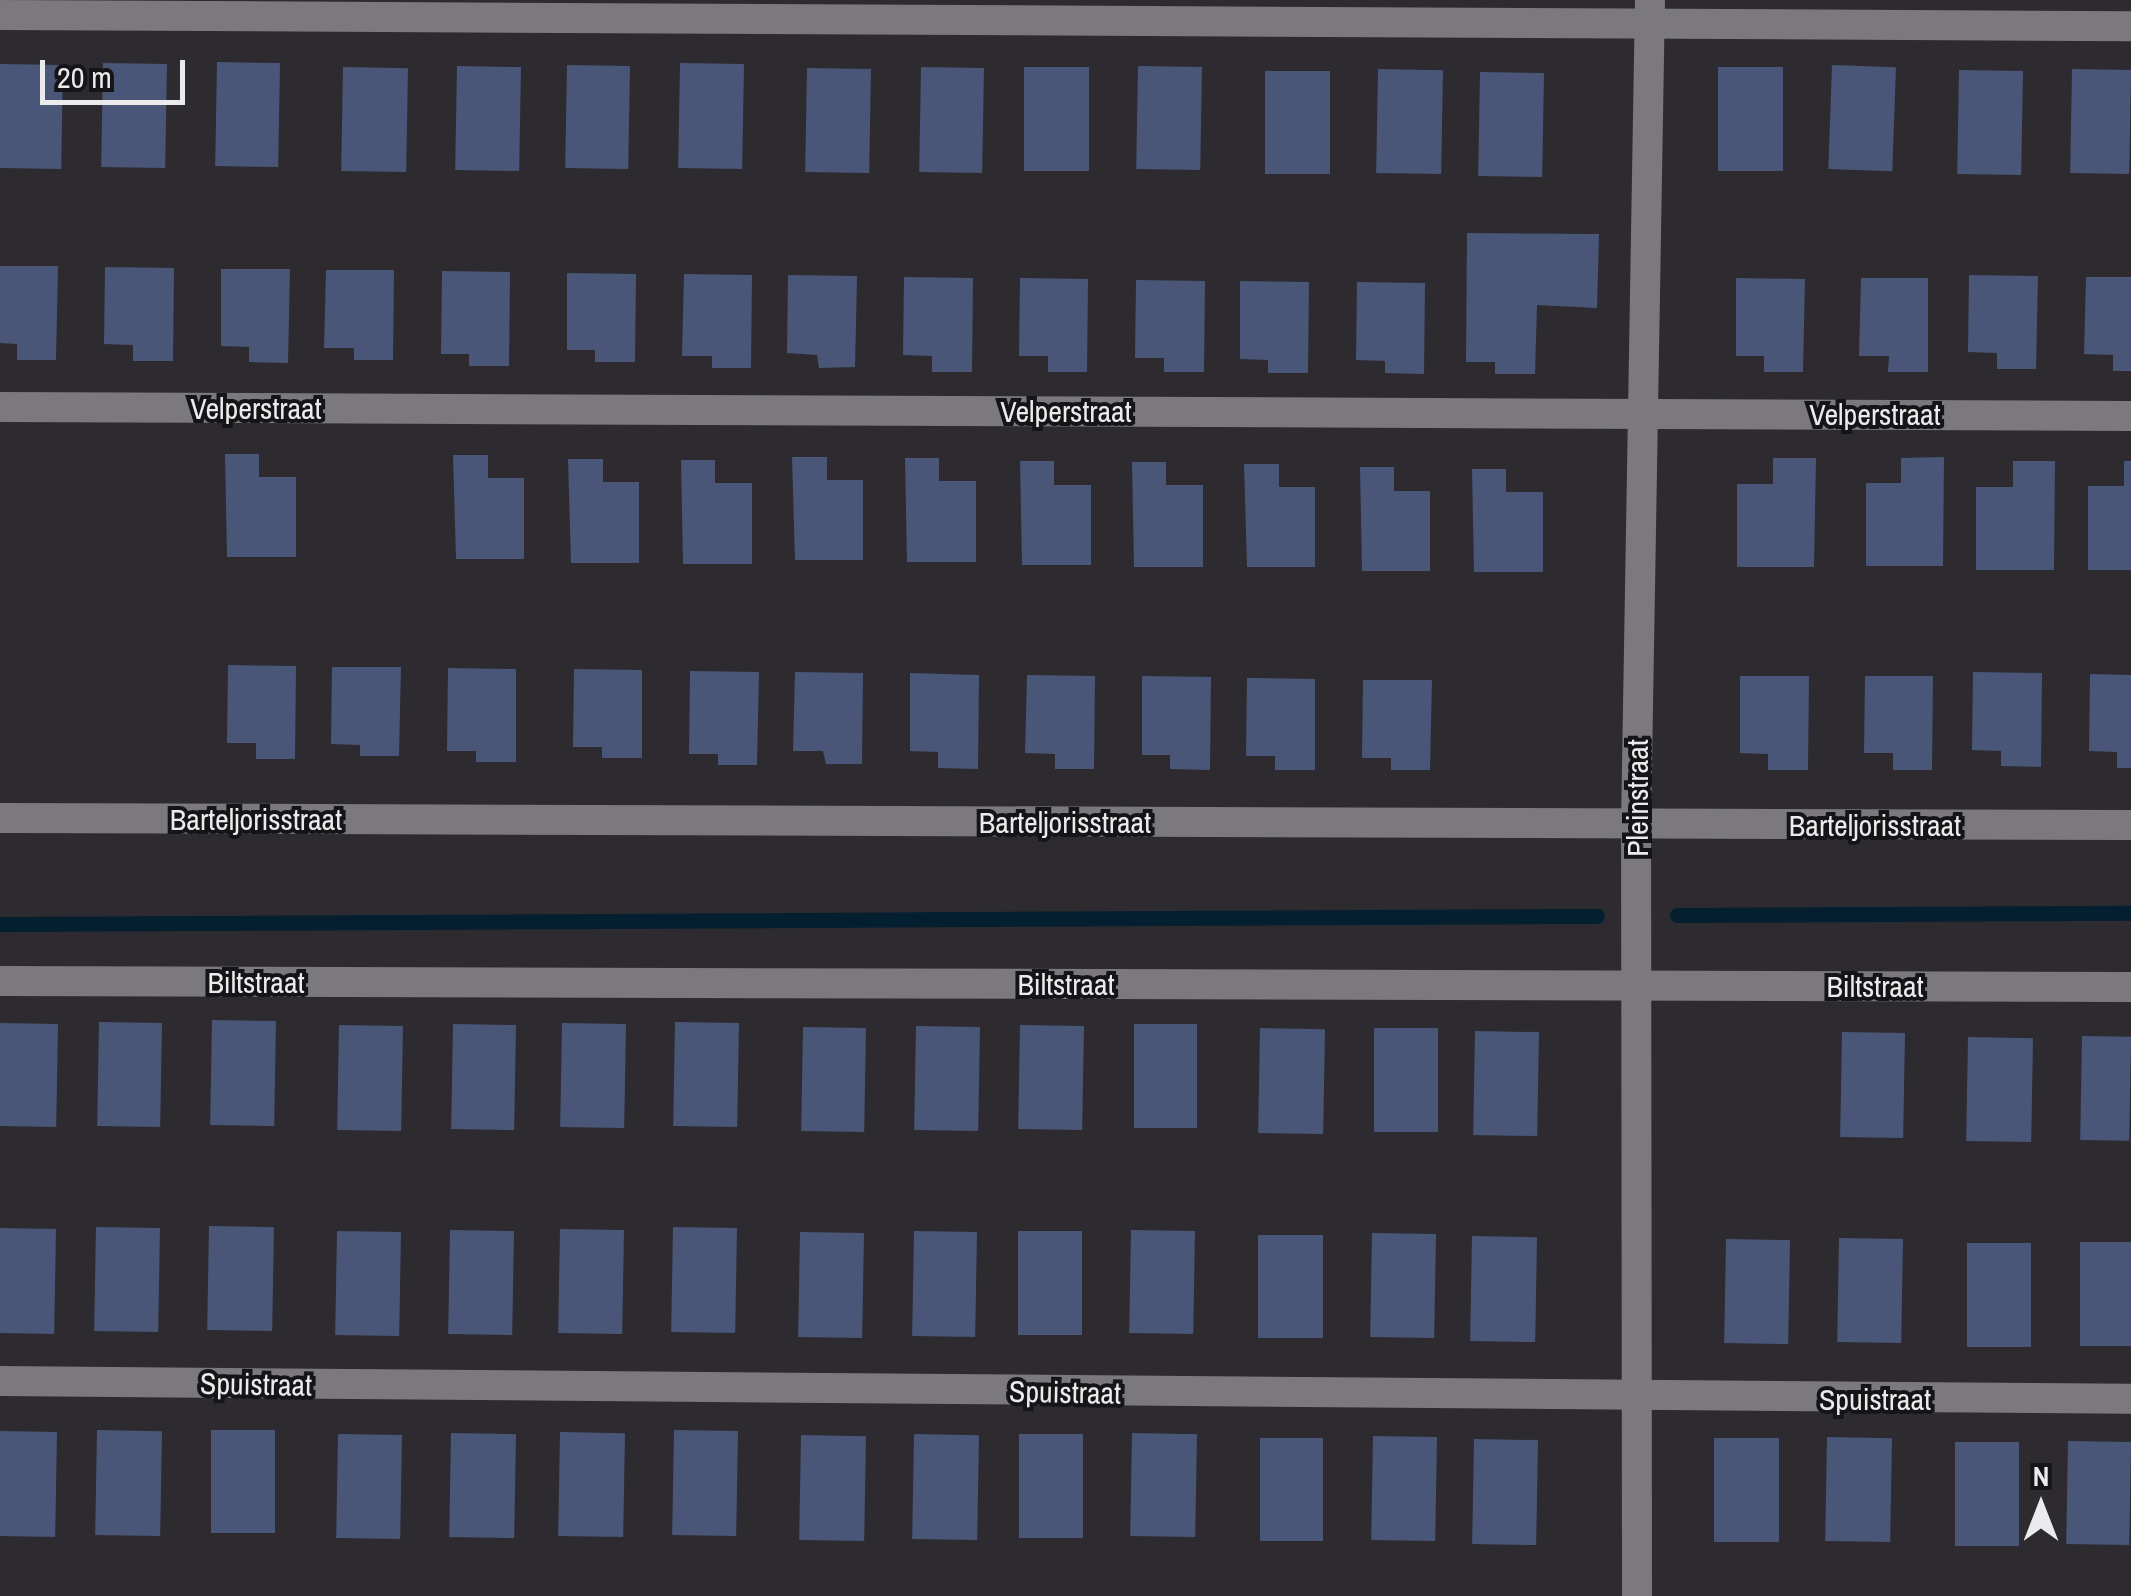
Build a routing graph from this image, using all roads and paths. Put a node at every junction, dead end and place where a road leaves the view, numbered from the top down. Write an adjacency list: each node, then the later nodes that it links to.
1 (1650, 13): 2 (street); 3 (street); 5 (street, Pleinstraat)
2 (0, 16)
3 (2131, 26)
4 (0, 408): 5 (street, Velperstraat)
5 (1643, 413): 6 (street, Velperstraat); 8 (street, Pleinstraat)
6 (2131, 416)
7 (0, 818): 8 (street, Barteljorisstraat)
8 (1636, 824): 9 (street, Barteljorisstraat); 11 (street, Pleinstraat)
9 (2131, 824)
10 (0, 981): 11 (street, Biltstraat)
11 (1638, 986): 12 (street, Biltstraat); 14 (street, Pleinstraat)
12 (2131, 987)
13 (0, 1381): 14 (street, Spuistraat)
14 (1638, 1399): 15 (street, Spuistraat); 16 (street, Pleinstraat)
15 (2131, 1399)
16 (1638, 1596)

